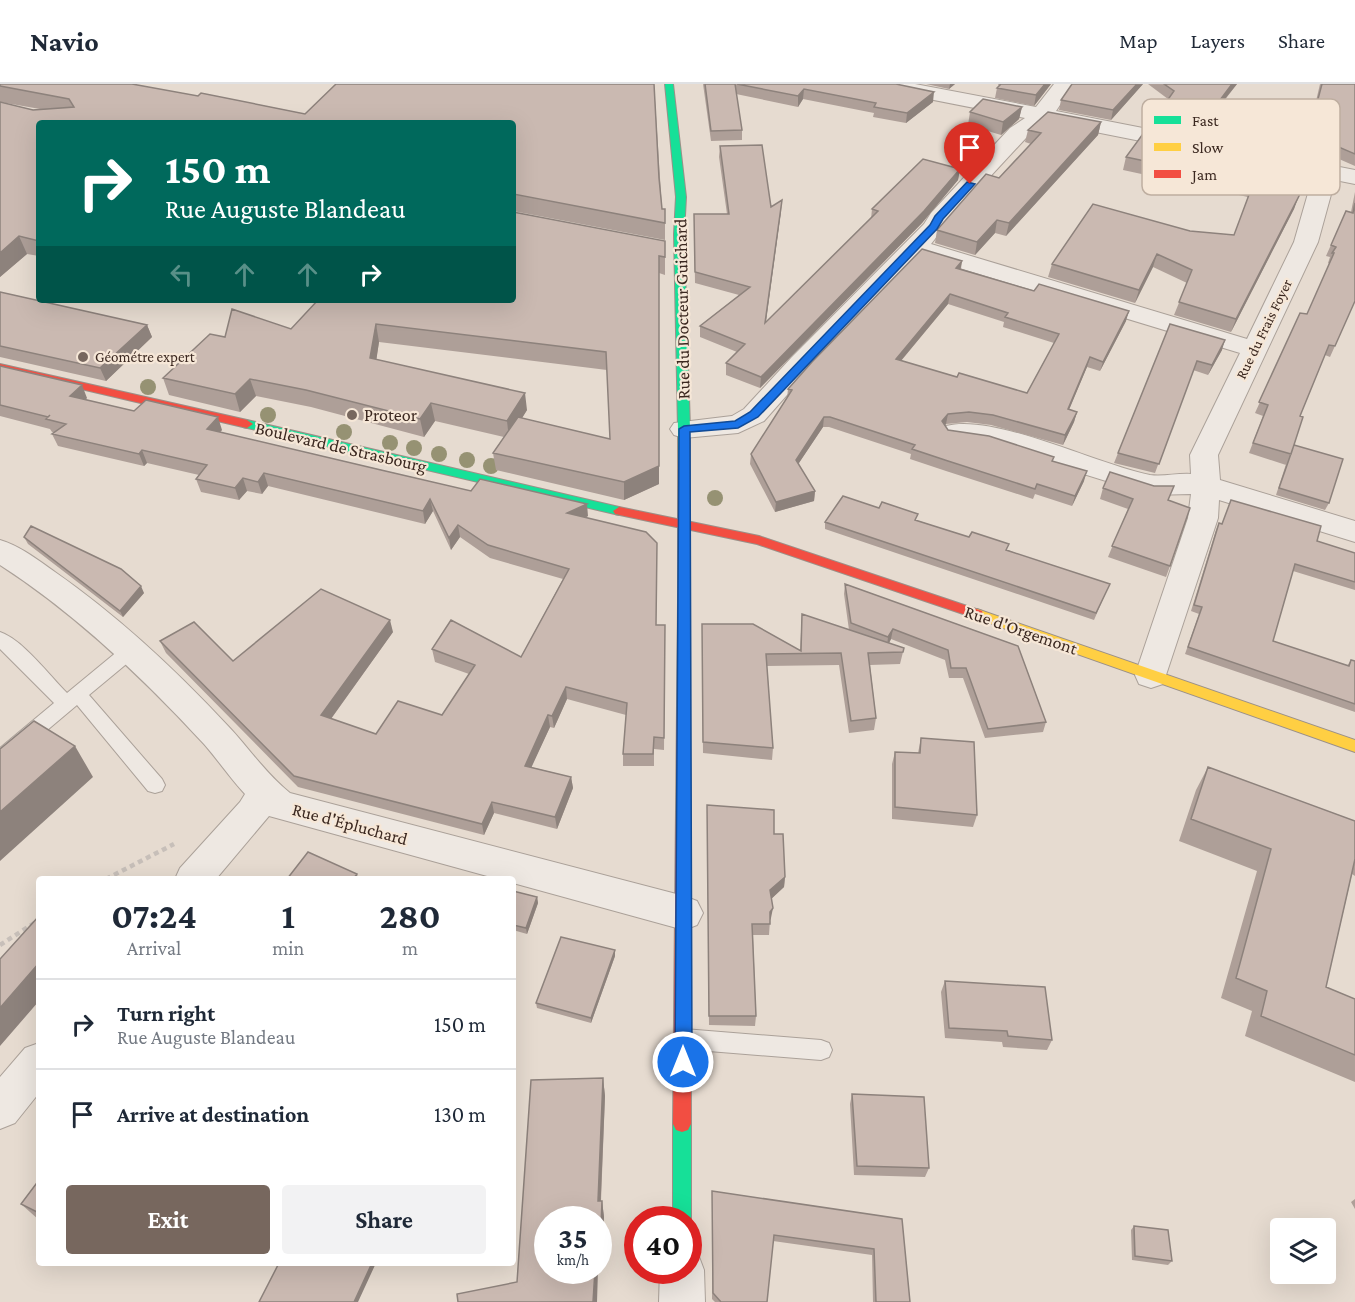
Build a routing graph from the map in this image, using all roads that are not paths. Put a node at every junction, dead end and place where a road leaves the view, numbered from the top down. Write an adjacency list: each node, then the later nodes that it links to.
1 (669, 84): 12 (street, Rue du Docteur Guichard)
2 (883, 84): 4 (street)
3 (1064, 84): 4 (street)
4 (1041, 114): 5 (street); 9 (street)
5 (1142, 134)
6 (1340, 174): 7 (street)
7 (1355, 177)
8 (1319, 195): 10 (street, Rue du Frais Foyer)
9 (915, 247): 10 (street); 12 (street)
10 (1253, 349): 14 (street, Rue du Frais Foyer)
11 (0, 367): 15 (street, Boulevard de Strasbourg)
12 (684, 429): 15 (street, Rue du Docteur Guichard)
13 (956, 432): 14 (street)
14 (1206, 486): 16 (street); 20 (street, Rue du Frais Foyer)
15 (683, 526): 20 (street, Rue d'Orgemont); 27 (street, Rue du Docteur Guichard)
16 (1355, 532)
17 (0, 551): 19 (street, Rue d'Épluchard)
18 (0, 639): 21 (lane)
19 (130, 651): 21 (lane); 25 (street, Rue d'Épluchard)
20 (1151, 675): 22 (street, Rue d'Orgemont)
21 (72, 699): 23 (lane); 24 (lane)
22 (1355, 746)
23 (0, 759)
24 (155, 785)
25 (263, 793): 26 (street); 27 (street, Rue d'Épluchard)
26 (195, 876)
27 (684, 913): 28 (street, Rue du Docteur Guichard)
28 (684, 1040): 29 (lane); 32 (street, Rue du Docteur Guichard)
29 (821, 1050)
30 (36, 1066): 31 (street)
31 (0, 1109)
32 (682, 1206)
33 (682, 1284): 34 (street)
34 (682, 1302)

